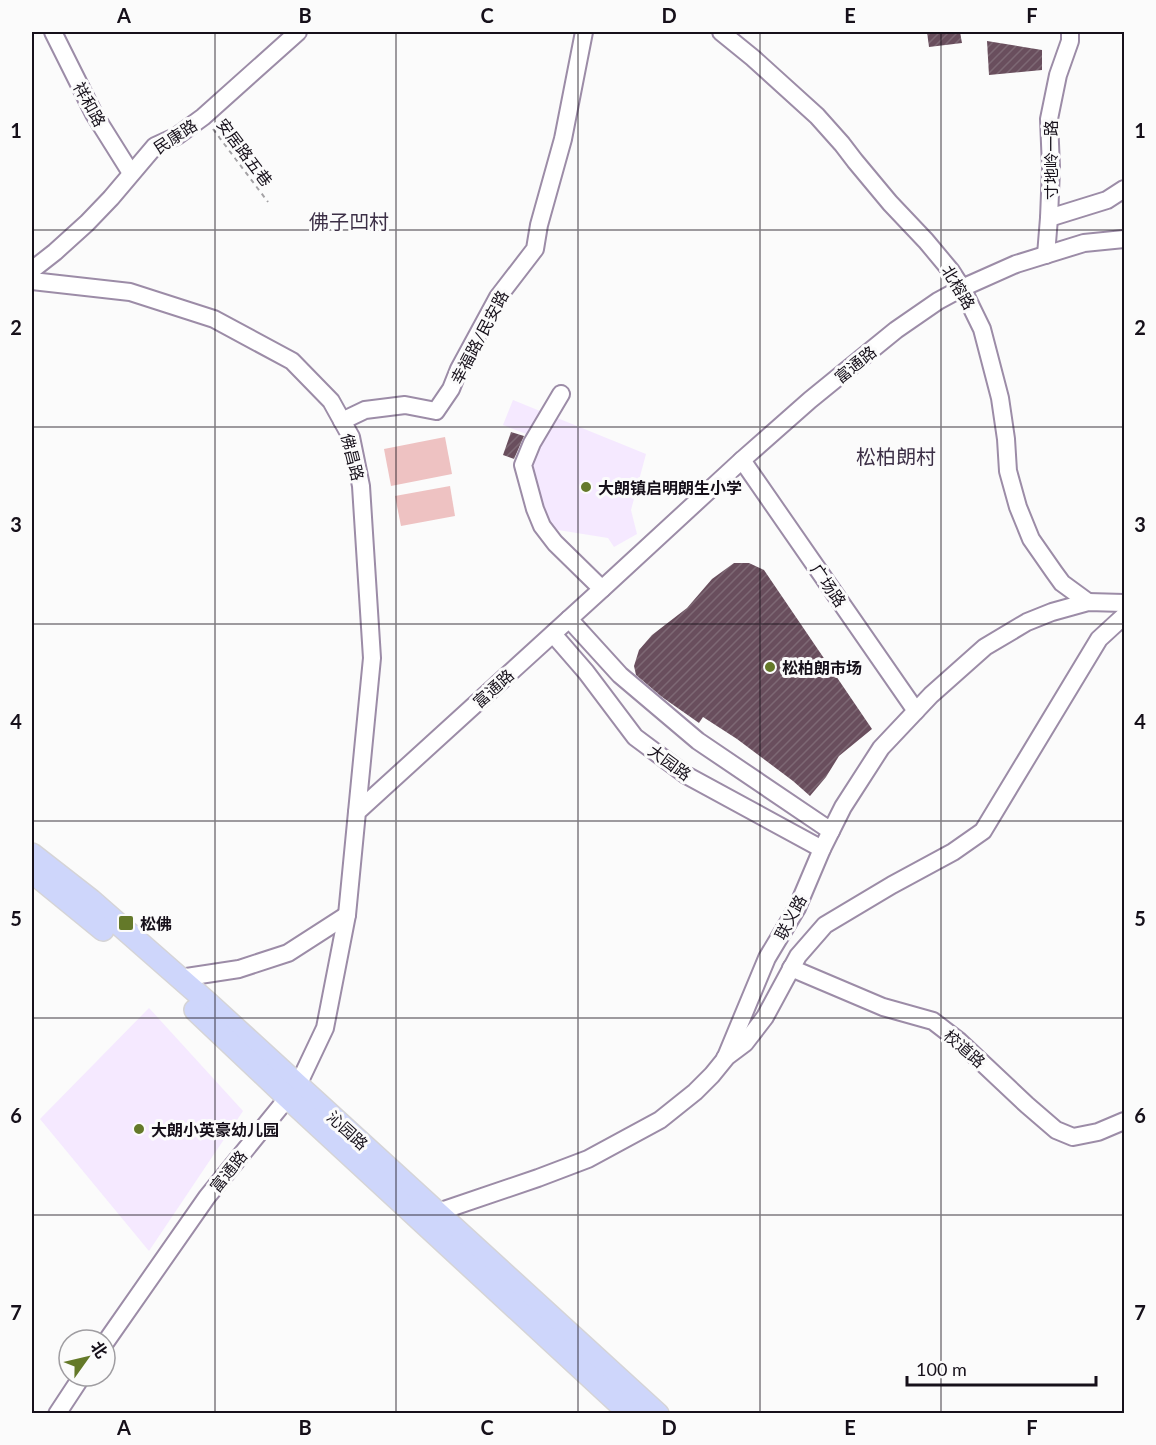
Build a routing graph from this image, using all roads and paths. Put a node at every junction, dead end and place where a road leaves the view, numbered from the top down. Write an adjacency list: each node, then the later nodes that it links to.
1 (53, 32): 7 (street, 祥和路)
2 (298, 32): 6 (street, 民康路)
3 (584, 32): 17 (street, 幸福路/民安路)
4 (721, 32): 15 (street, 北榕路)
5 (1070, 32): 10 (street, 寸地岭一路)
6 (203, 117): 7 (street, 民康路); 9 (path, 安居路五巷)
7 (131, 173): 13 (street, 民康路)
8 (1125, 189): 10 (street)
9 (268, 202)
10 (1049, 218): 12 (street, 寸地岭一路)
11 (1125, 239): 12 (street, 富通路)
12 (1046, 255): 15 (street, 富通路)
13 (32, 270)
14 (32, 281): 17 (street, 佛昌路)
15 (962, 288): 18 (street, 富通路); 20 (street, 北榕路)
16 (561, 394): 19 (street)
17 (342, 421): 26 (street, 佛昌路)
18 (742, 460): 19 (street, 富通路); 25 (street, 广场路)
19 (602, 589): 23 (street, 富通路)
20 (1088, 603): 21 (street, 联义路); 25 (street, 联义路)
21 (1125, 603)
22 (1125, 616): 32 (street)
23 (569, 619): 24 (street, 富通路); 27 (street)
24 (553, 634): 26 (street, 富通路); 28 (street, 大园路)
25 (916, 711): 27 (street, 联义路)
26 (357, 812): 31 (street, 富通路)
27 (831, 831): 28 (street, 联义路)
28 (822, 849): 34 (street, 联义路)
29 (32, 854): 33 (main road, 沁园路)
30 (32, 872): 35 (main road, 沁园路)
31 (346, 915): 33 (street); 35 (street, 富通路)
32 (791, 968): 34 (street); 36 (street, 校道路)
33 (180, 978): 35 (main road, 沁园路)
34 (725, 1059): 37 (street, 联义路)
35 (293, 1092): 37 (main road, 沁园路); 38 (street, 富通路); 41 (main road, 沁园路)
36 (1125, 1121)
37 (438, 1212): 42 (main road, 沁园路)
38 (115, 1328)
39 (74, 1388): 40 (street)
40 (57, 1413)
41 (630, 1413)
42 (658, 1413)

